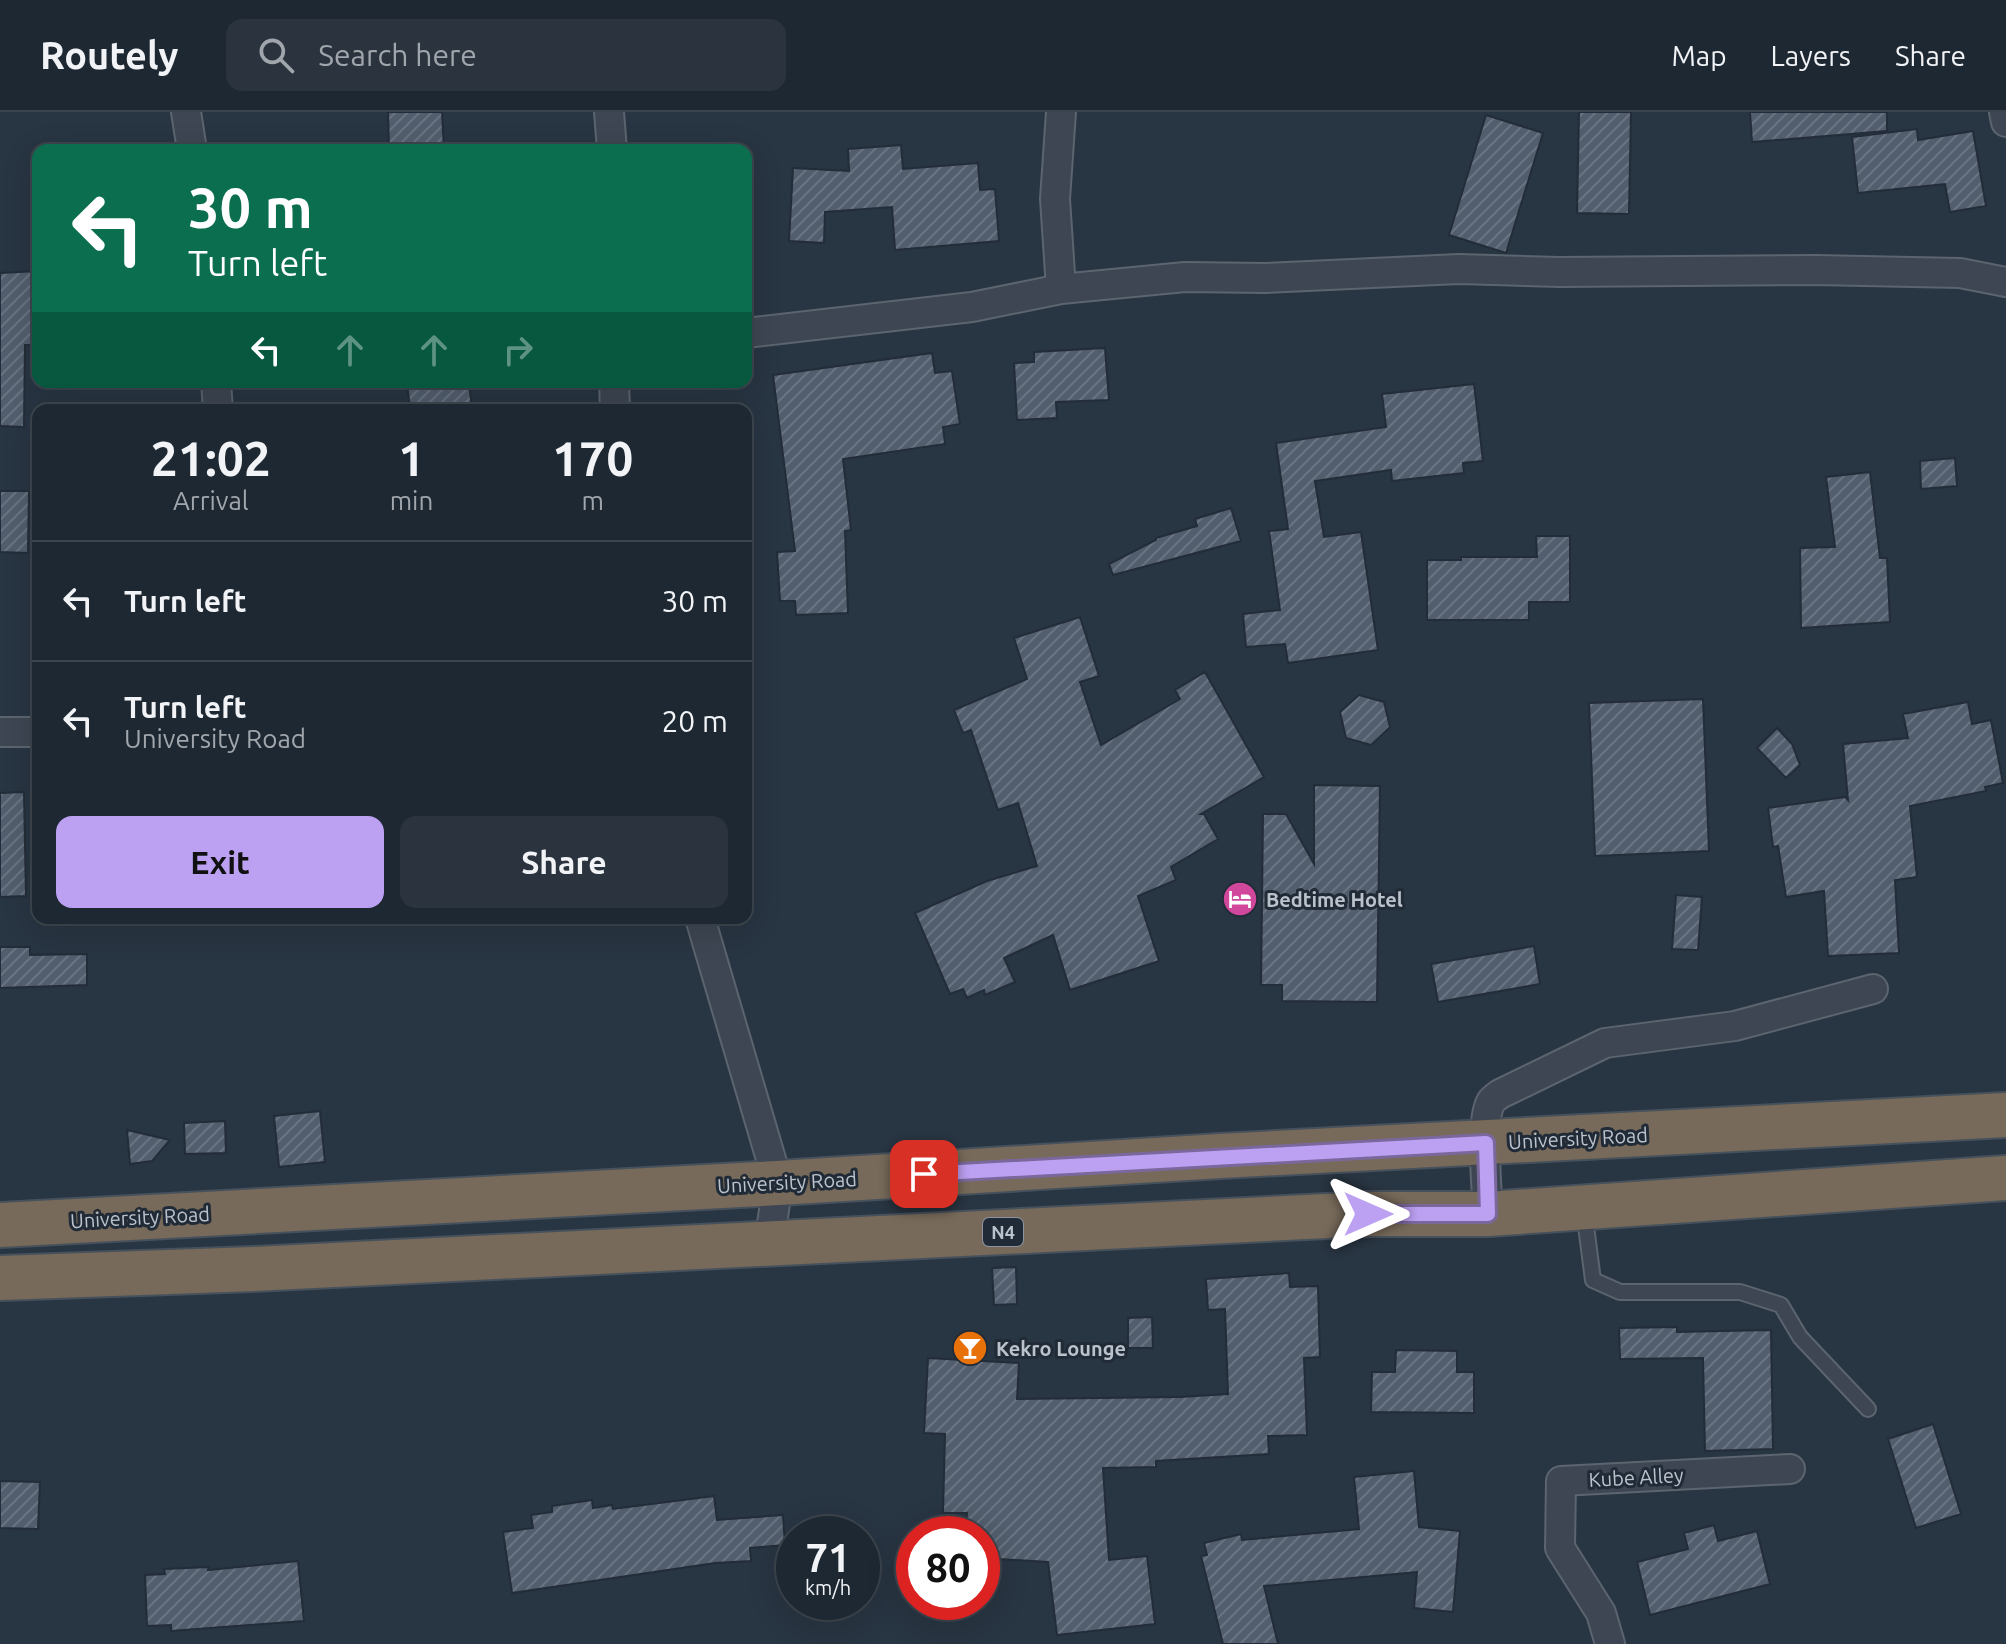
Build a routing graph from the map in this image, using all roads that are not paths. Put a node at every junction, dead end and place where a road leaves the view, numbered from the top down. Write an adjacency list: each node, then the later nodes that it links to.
1 (186, 112): 6 (street)
2 (609, 112): 7 (street)
3 (1061, 112): 9 (street)
4 (2004, 112): 5 (street)
5 (2006, 122)
6 (191, 144)
7 (612, 144)
8 (2006, 282): 9 (street)
9 (1061, 289): 10 (street)
10 (752, 332)
11 (0, 732): 12 (street)
12 (32, 732)
13 (702, 924): 18 (street)
14 (1873, 989): 16 (street)
15 (2006, 1115): 16 (highway, University Road)
16 (1486, 1143): 18 (highway, University Road); 20 (street)
17 (2006, 1178): 19 (highway, N4)
18 (778, 1183): 21 (highway, University Road); 22 (street)
19 (1583, 1207): 20 (highway, N4); 24 (lane)
20 (1488, 1214): 22 (highway, N4)
21 (0, 1225)
22 (769, 1244): 23 (highway, N4)
23 (0, 1278)
24 (1868, 1409)
25 (1790, 1469): 26 (street, Kube Alley)
26 (1610, 1644)

